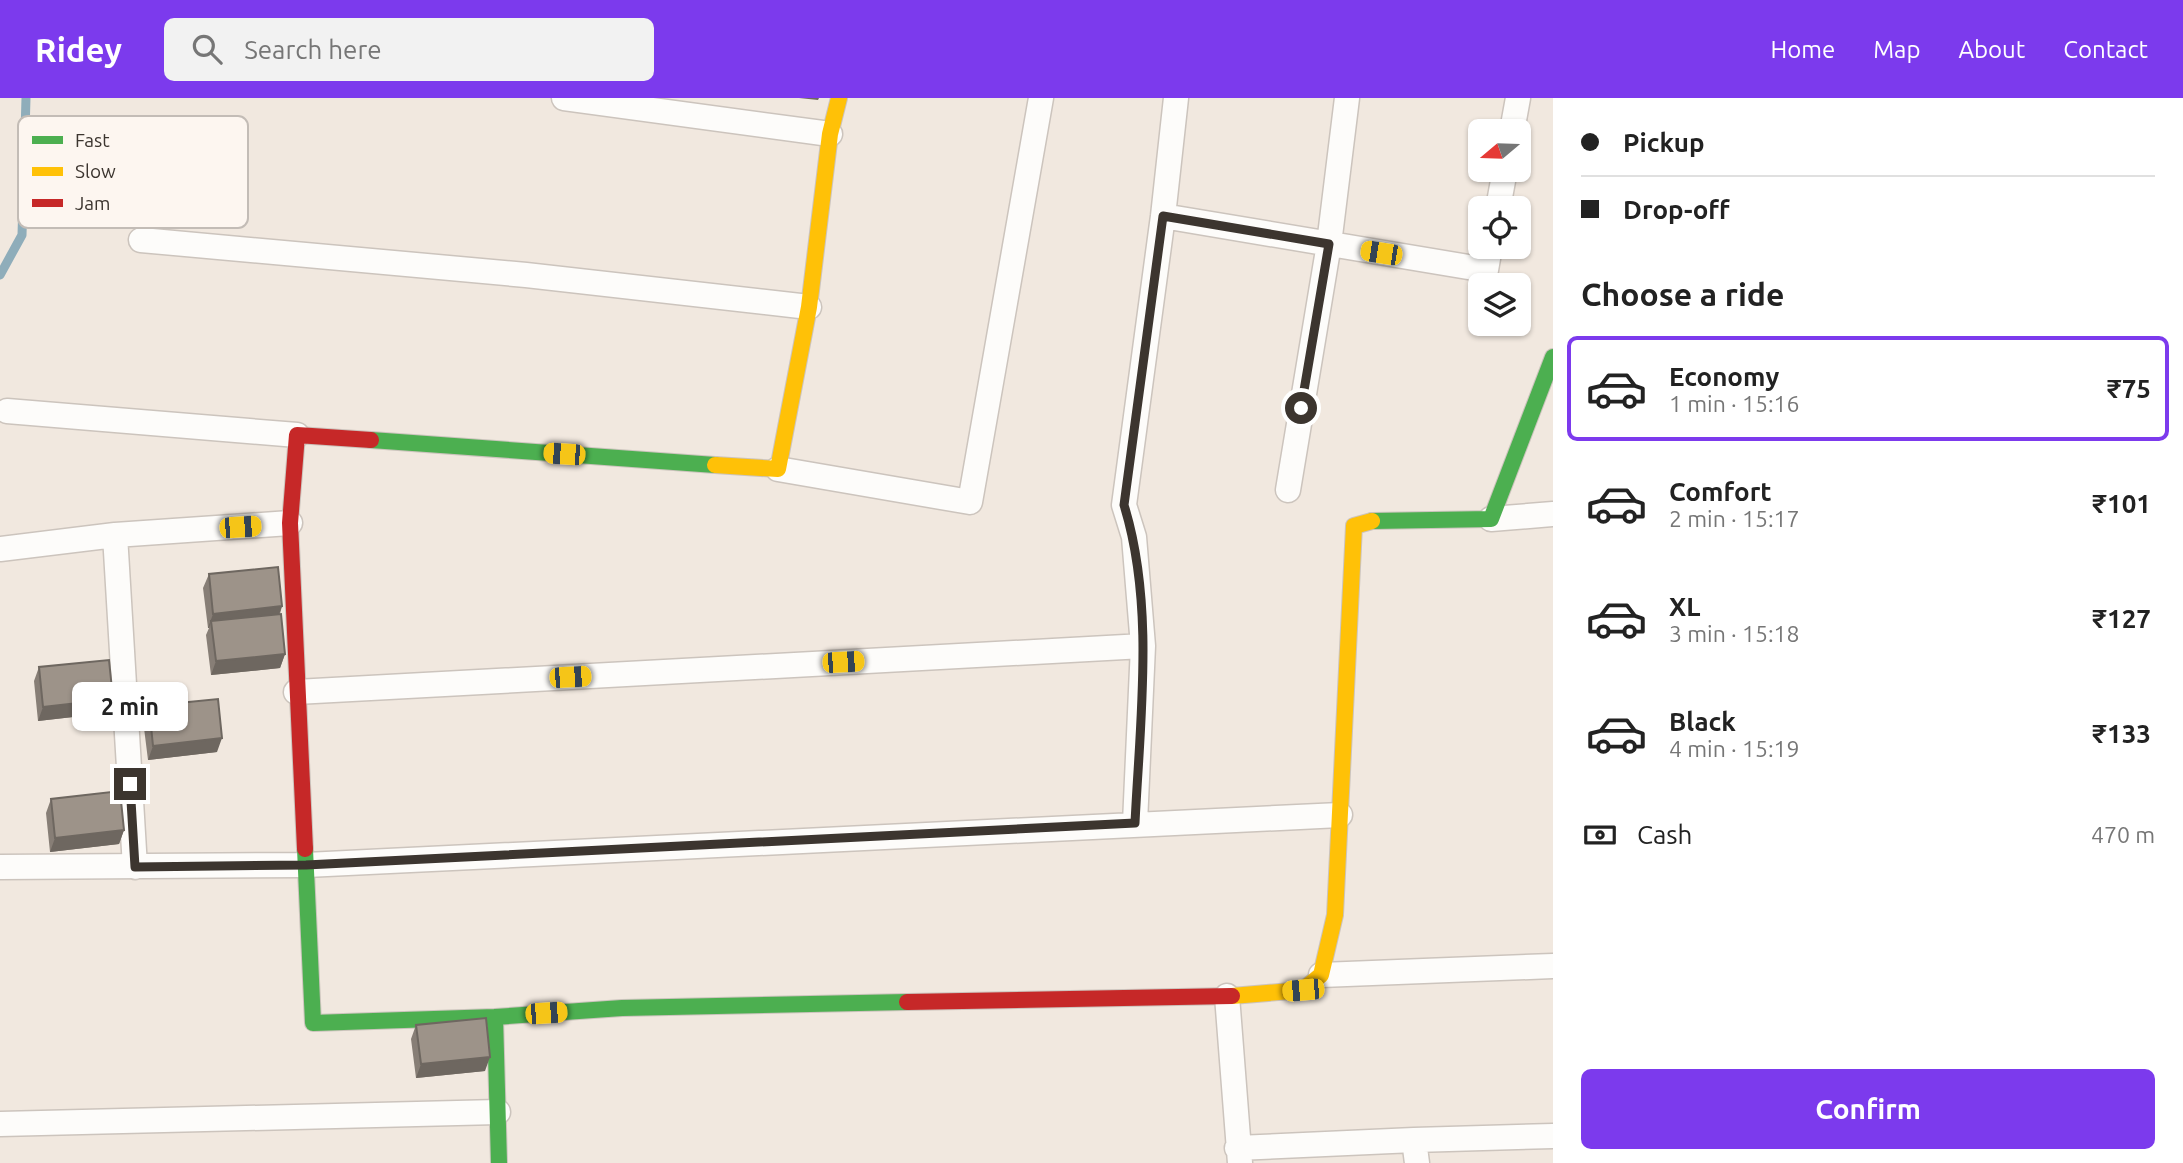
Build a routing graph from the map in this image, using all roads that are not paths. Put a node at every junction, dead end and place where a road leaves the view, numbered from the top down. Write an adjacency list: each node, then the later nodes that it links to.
1 (564, 98): 8 (street)
2 (839, 98): 8 (street)
3 (1041, 98): 17 (street)
4 (1176, 98): 9 (street)
5 (1347, 98): 11 (street)
6 (1518, 98): 7 (street)
7 (1514, 119)
8 (830, 134): 13 (street)
9 (1163, 216): 11 (street); 24 (street)
10 (141, 240): 13 (street)
11 (1329, 244): 12 (street); 18 (street)
12 (1488, 259)
13 (809, 307): 17 (street)
14 (1553, 356): 20 (street)
15 (7, 411): 16 (street)
16 (297, 435): 17 (street); 21 (street)
17 (778, 469)
18 (1288, 490)
19 (1553, 514): 20 (street)
20 (1491, 519): 26 (street)
21 (290, 523): 22 (street); 25 (street)
22 (115, 535): 23 (street); 30 (street)
23 (0, 549)
24 (1143, 646): 25 (street); 27 (street)
25 (296, 692): 28 (street)
26 (1340, 815): 27 (street); 32 (street)
27 (1135, 823): 28 (street)
28 (306, 865): 30 (street); 34 (street)
29 (0, 867): 30 (street)
30 (135, 867)
31 (1553, 966): 32 (street)
32 (1321, 975): 33 (street)
33 (1227, 996): 34 (street); 39 (street)
34 (495, 1017): 35 (street)
35 (498, 1112): 36 (street); 40 (street)
36 (0, 1124)
37 (1553, 1136): 38 (street)
38 (1415, 1151): 39 (street)
39 (1238, 1155)
40 (499, 1163)

